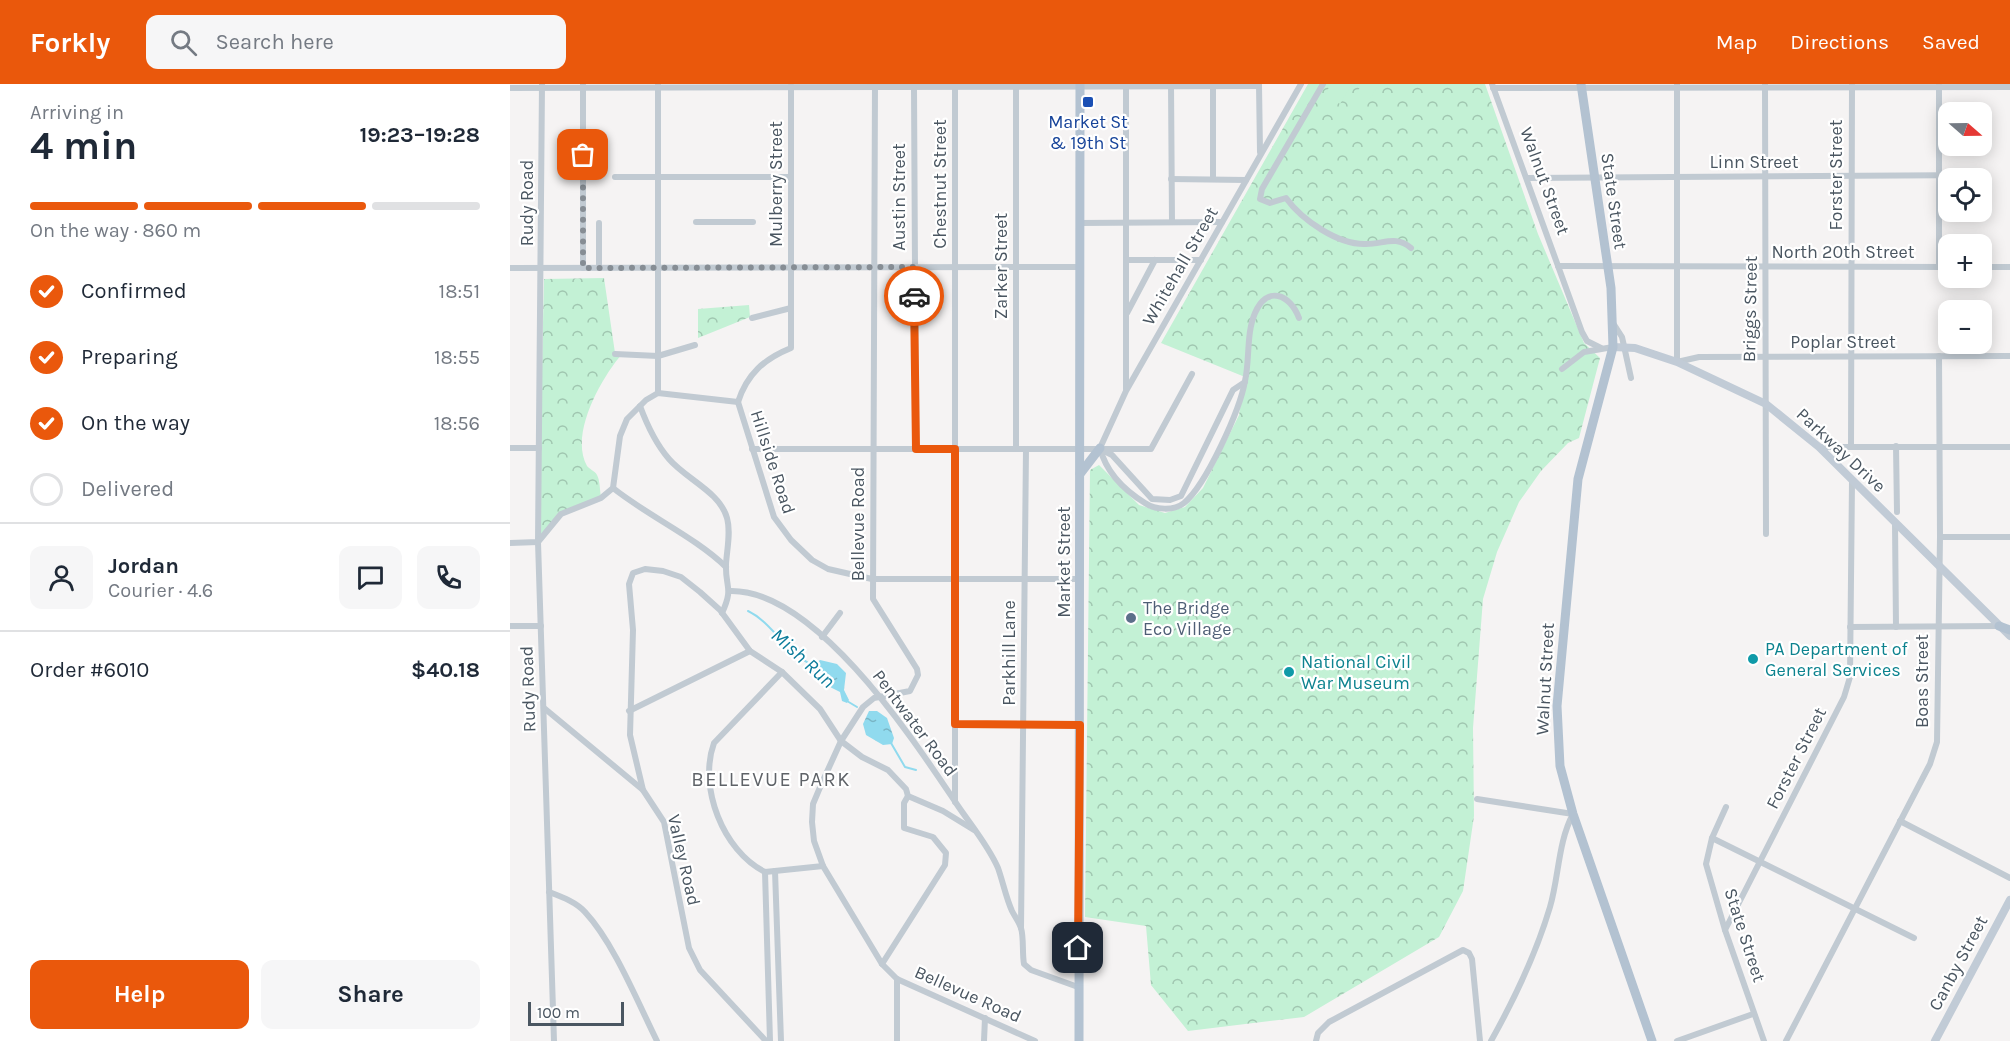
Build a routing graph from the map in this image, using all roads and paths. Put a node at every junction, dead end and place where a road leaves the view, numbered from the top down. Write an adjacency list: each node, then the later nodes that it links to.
1 (1301, 84): 25 (street, Whitehall Street)
2 (1323, 84): 46 (street)
3 (1171, 85): 4 (street); 15 (street); 36 (street)
4 (1213, 85): 5 (street); 37 (street)
5 (1259, 85): 25 (street)
6 (542, 86): 7 (street); 23 (street); 65 (street, Rudy Road)
7 (583, 86): 8 (street); 66 (street)
8 (658, 86): 9 (street); 30 (street)
9 (724, 86): 10 (street)
10 (791, 86): 11 (street); 31 (street, Mulberry Street)
11 (875, 86): 24 (street); 53 (street, Bellevue Road)
12 (955, 86): 13 (street); 24 (street); 55 (street, Chestnut Street)
13 (1016, 86): 14 (street); 56 (street, Zarker Street)
14 (1080, 86): 15 (street); 45 (main road, Market Street)
15 (1126, 86): 41 (street)
16 (1493, 86): 17 (street); 34 (street, Walnut Street)
17 (1581, 86): 18 (street); 35 (main road, State Street)
18 (1677, 86): 19 (street); 32 (street)
19 (1765, 86): 20 (street); 33 (street, Briggs Street)
20 (1851, 86): 21 (street); 27 (street, Forster Street)
21 (1938, 86): 22 (street); 26 (street)
22 (2010, 87)
23 (510, 88)
24 (914, 88): 54 (street, Austin Street)
25 (1260, 155): 38 (street, Whitehall Street)
26 (1939, 168)
27 (1851, 176): 28 (street, Linn Street); 33 (street, Linn Street); 60 (street, Forster Street)
28 (1938, 176)
29 (615, 177): 30 (street)
30 (658, 177): 31 (street); 68 (street)
31 (791, 177): 52 (street, Mulberry Street)
32 (1677, 177): 33 (street, Linn Street); 35 (street, Linn Street); 58 (street)
33 (1765, 177): 59 (street, Briggs Street)
34 (1527, 178): 35 (street, Linn Street); 50 (street, Walnut Street)
35 (1594, 178): 51 (main road, State Street)
36 (1172, 179): 37 (street); 42 (street)
37 (1213, 179): 38 (street)
38 (1246, 180): 43 (street, Whitehall Street)
39 (696, 222): 40 (street)
40 (753, 222)
41 (1126, 222): 42 (street); 45 (street); 49 (street)
42 (1172, 222): 43 (street)
43 (1222, 222): 48 (street, Whitehall Street)
44 (599, 223): 67 (street)
45 (1080, 223): 57 (main road, Market Street)
46 (1411, 248)
47 (1155, 260): 48 (street); 49 (street); 70 (street)
48 (1201, 260): 89 (street, Whitehall Street)
49 (1126, 261): 70 (street)
50 (1558, 266): 51 (street, North 20th Street); 77 (street, Walnut Street)
51 (1607, 266): 58 (street, North 20th Street); 73 (main road, State Street)
52 (791, 267): 53 (street); 68 (street); 69 (street, Mulberry Street)
53 (874, 267): 54 (street); 108 (street, Bellevue Road)
54 (914, 267): 55 (street); 103 (street, Austin Street)
55 (955, 267): 56 (street); 104 (street, Chestnut Street)
56 (1016, 267): 57 (street); 105 (street, Zarker Street)
57 (1079, 267): 107 (main road, Market Street)
58 (1677, 267): 59 (street, North 20th Street); 84 (street)
59 (1766, 267): 60 (street, North 20th Street); 82 (street, Briggs Street)
60 (1851, 267): 61 (street, North 20th Street); 83 (street, Forster Street)
61 (1938, 267)
62 (1992, 267): 63 (street)
63 (2010, 267)
64 (510, 268): 65 (street)
65 (541, 268): 66 (street); 100 (street, Rudy Road)
66 (583, 268): 67 (street)
67 (599, 268): 68 (street)
68 (658, 268): 79 (street)
69 (791, 308): 71 (street); 91 (street, Mulberry Street)
70 (1126, 314): 89 (street)
71 (752, 318)
72 (1299, 318): 88 (street)
73 (1613, 322): 75 (main road, State Street); 76 (street, State Street)
74 (695, 345): 79 (street)
75 (1613, 347): 76 (street, Parkway Drive); 77 (street); 151 (main road, Walnut Street)
76 (1624, 347): 84 (street, Parkway Drive); 87 (street, State Street)
77 (1601, 348): 85 (street)
78 (615, 354): 79 (street)
79 (658, 356): 90 (street)
80 (1939, 356): 81 (street, Poplar Street); 83 (street, Poplar Street); 96 (street, Boas Street)
81 (2010, 356)
82 (1764, 357): 83 (street, Poplar Street); 84 (street, Poplar Street); 92 (street, Briggs Street)
83 (1851, 357): 94 (street, Forster Street)
84 (1677, 362): 92 (street, Parkway Drive)
85 (1562, 369)
86 (1192, 374): 101 (street)
87 (1630, 378)
88 (1245, 382): 101 (street); 101 (street)
89 (1126, 391): 101 (street, Whitehall Street)
90 (658, 393): 91 (street, Hillside Road); 93 (street)
91 (738, 402): 102 (street, Hillside Road)
92 (1766, 404): 97 (street, Parkway Drive); 114 (street, Briggs Street)
93 (640, 406): 111 (street); 119 (street)
94 (1851, 446): 95 (street); 97 (street)
95 (1896, 446): 96 (street); 112 (street)
96 (1939, 446): 98 (street); 115 (street, Boas Street)
97 (1819, 447): 110 (street, Parkway Drive)
98 (2010, 447)
99 (510, 448): 100 (street)
100 (539, 448): 117 (street, Rudy Road)
101 (1100, 448): 107 (street); 109 (main road)
102 (752, 449): 108 (street); 121 (street, Hillside Road)
103 (916, 449): 104 (street); 108 (street)
104 (955, 449): 105 (street); 123 (street, Chestnut Street)
105 (1016, 449): 106 (street)
106 (1026, 449): 107 (street); 124 (street, Parkhill Lane)
107 (1080, 449): 109 (main road, Market Street)
108 (873, 450): 121 (street, Bellevue Road)
109 (1080, 474): 122 (main road, Market Street)
110 (1852, 481): 113 (street, Parkway Drive); 131 (street, Forster Street)
111 (613, 488): 117 (street); 119 (street)
112 (1897, 512)
113 (1895, 524): 120 (street, Parkway Drive); 132 (street)
114 (1766, 534)
115 (1940, 537): 116 (street); 120 (street, Boas Street)
116 (2010, 537)
117 (538, 542): 118 (street); 129 (street, Rudy Road)
118 (510, 543)
119 (726, 567): 125 (street)
120 (1939, 567): 130 (street, Parkway Drive); 133 (street, Boas Street)
121 (872, 579): 123 (street, Hillside Road); 139 (street, Bellevue Road)
122 (1080, 579): 124 (street, Hillside Road); 144 (main road, Market Street)
123 (955, 580): 124 (street, Hillside Road); 142 (street, Chestnut Street)
124 (1023, 580): 143 (street, Parkhill Lane)
125 (730, 591): 126 (street); 136 (street, Pentwater Road)
126 (722, 613): 137 (street); 141 (street)
127 (840, 613): 136 (street)
128 (510, 626): 129 (street)
129 (541, 626): 140 (street, Rudy Road)
130 (1999, 626): 133 (street); 134 (main road); 135 (street, Parkway Drive)
131 (1850, 627): 132 (street); 155 (street, Forster Street)
132 (1896, 627): 133 (street)
133 (1938, 627): 152 (street, Boas Street)
134 (2010, 630)
135 (2010, 636)
136 (822, 637): 139 (street, Pentwater Road)
137 (750, 651): 138 (street); 141 (street)
138 (782, 672): 145 (street); 158 (street)
139 (880, 697): 145 (street, Bellevue Road); 149 (street, Pentwater Road)
140 (544, 708): 146 (street, Valley Road); 160 (street, Rudy Road)
141 (629, 711): 146 (street)
142 (955, 724): 143 (street); 149 (street, Chestnut Street)
143 (1024, 725): 144 (street); 163 (street, Parkhill Lane)
144 (1080, 725): 168 (main road, Market Street)
145 (841, 741): 147 (street); 156 (street, Bellevue Road)
146 (643, 790): 174 (street, Valley Road)
147 (908, 796): 153 (street); 166 (street)
148 (1477, 799): 151 (street)
149 (955, 802): 153 (street)
150 (1726, 807): 154 (street, State Street)
151 (1573, 813): 181 (street); 182 (main road, Walnut Street)
152 (1900, 821): 159 (street); 162 (street, Boas Street)
153 (974, 830): 163 (street)
154 (1712, 838): 155 (street); 164 (street, State Street)
155 (1761, 861): 162 (street); 164 (street, Forster Street)
156 (823, 866): 157 (street); 166 (street, Bellevue Road)
157 (775, 871): 158 (street); 175 (street)
158 (765, 872): 174 (street)
159 (2010, 878)
160 (549, 892): 172 (street, Rudy Road); 173 (street)
161 (2010, 900): 186 (street, Canby Street)
162 (1855, 909): 165 (street); 185 (street, Boas Street)
163 (1021, 928): 168 (street)
164 (1725, 930): 169 (street, State Street)
165 (1914, 938)
166 (882, 964): 167 (street, Bellevue Road)
167 (897, 979): 170 (street, Bellevue Road); 176 (street)
168 (1078, 987): 178 (main road, Market Street)
169 (1753, 1014): 183 (street); 184 (street, State Street)
170 (985, 1018): 171 (street, Bellevue Road); 177 (street)
171 (1030, 1040)
172 (554, 1041)
173 (657, 1041)
174 (768, 1041)
175 (781, 1041)
176 (897, 1041)
177 (984, 1041)
178 (1079, 1041)
179 (1316, 1041): 180 (street)
180 (1480, 1041)
181 (1491, 1041)
182 (1652, 1041)
183 (1677, 1041)
184 (1764, 1041)
185 (1786, 1041)
186 (1935, 1041)

